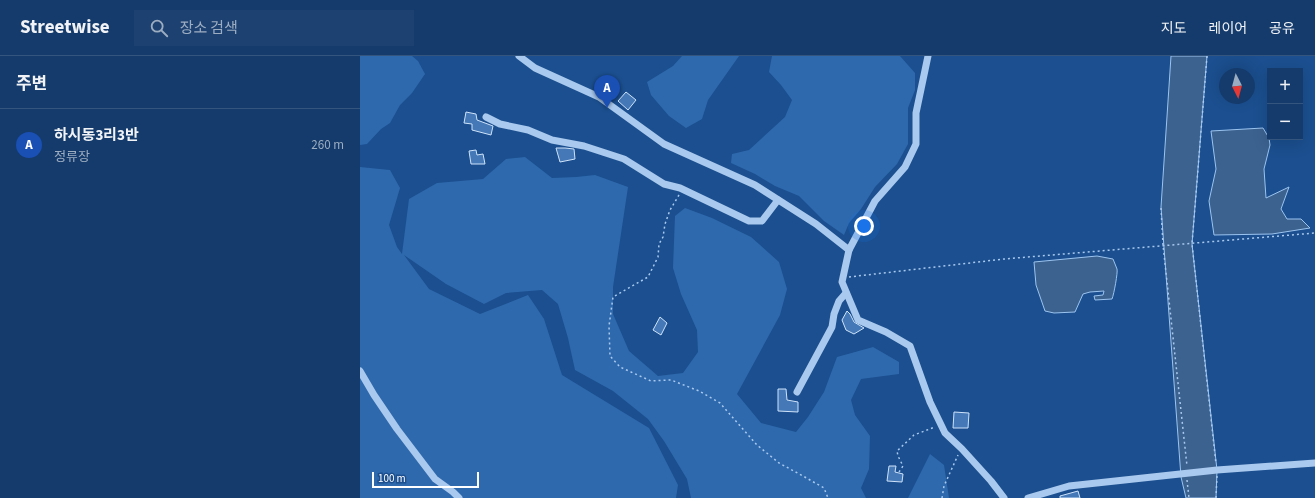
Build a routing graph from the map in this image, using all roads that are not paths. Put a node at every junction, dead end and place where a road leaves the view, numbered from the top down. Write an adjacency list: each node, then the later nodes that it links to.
1 (519, 56): 4 (street)
2 (928, 56): 5 (street)
3 (486, 117): 4 (street)
4 (778, 200): 5 (street)
5 (849, 250): 6 (street)
6 (846, 293): 8 (street); 11 (street)
7 (360, 371): 10 (street)
8 (798, 392)
9 (1315, 463): 12 (street)
10 (459, 498)
11 (1004, 498)
12 (1028, 498)

